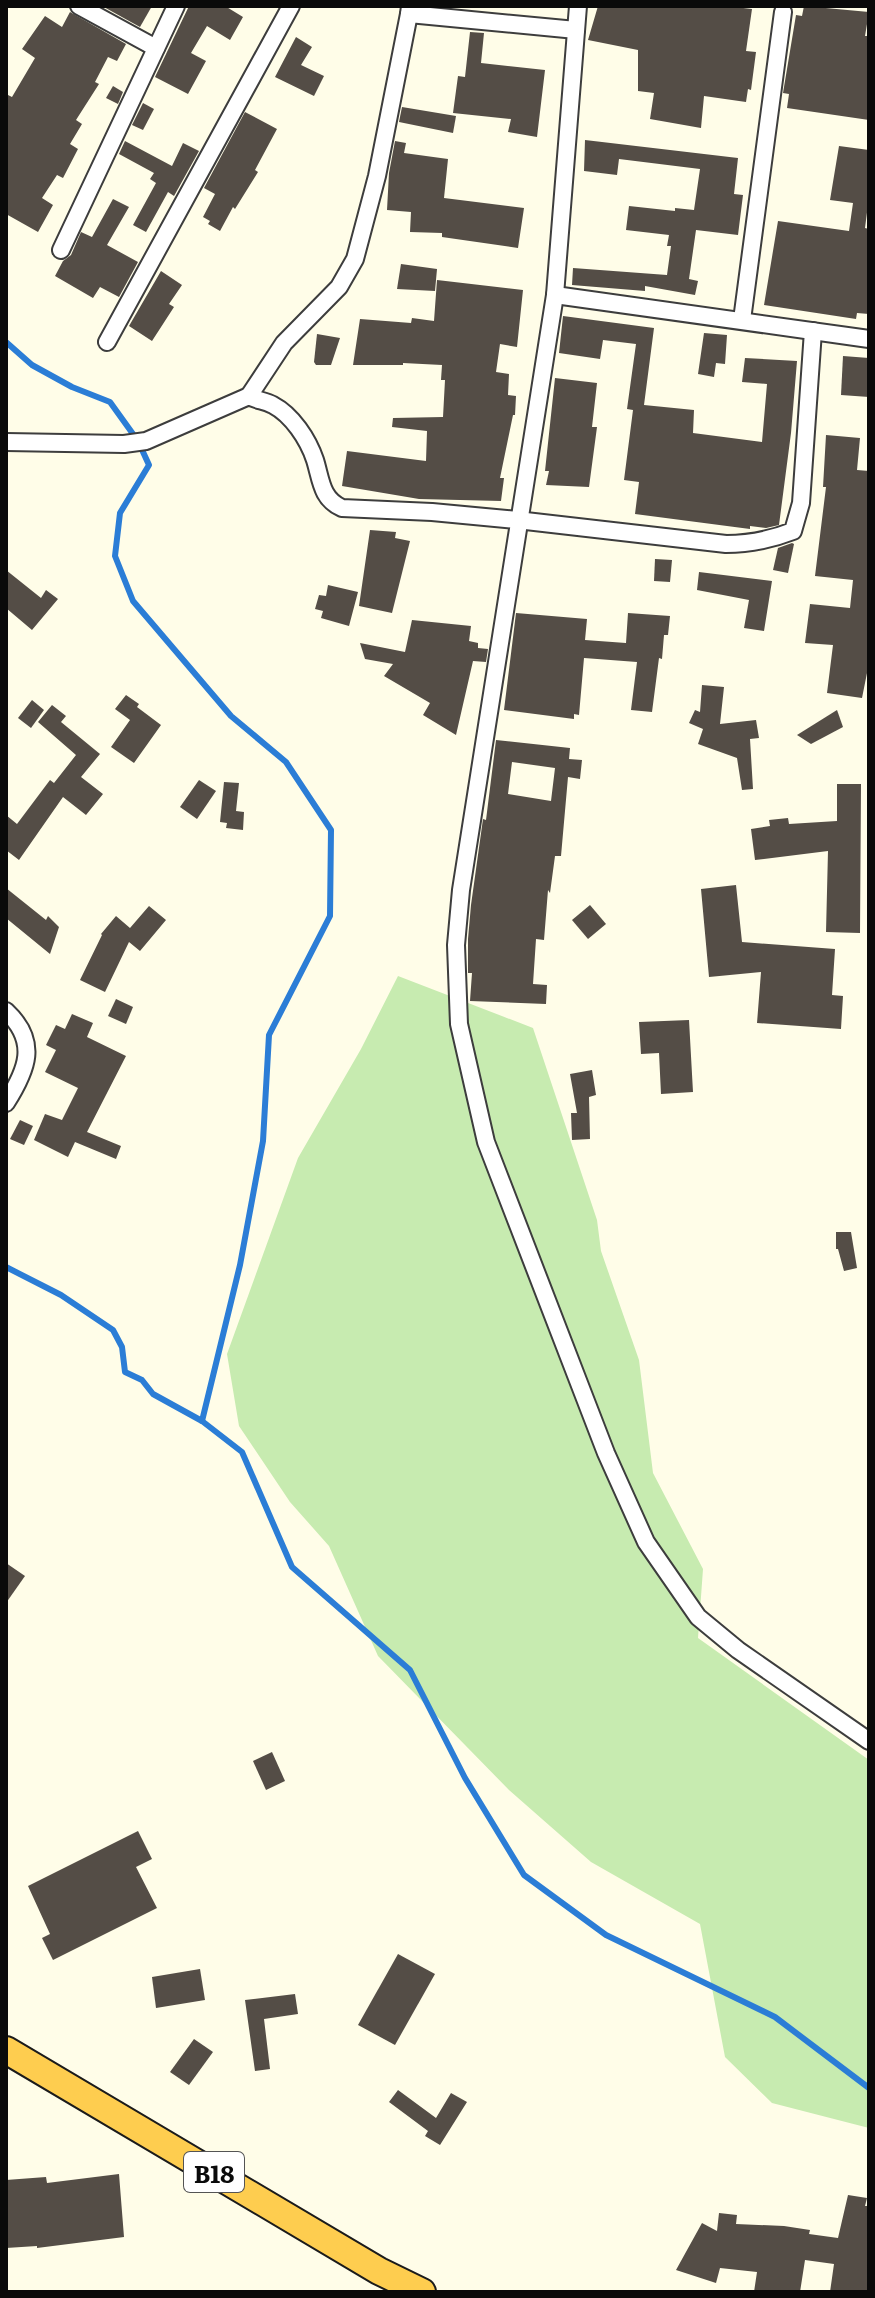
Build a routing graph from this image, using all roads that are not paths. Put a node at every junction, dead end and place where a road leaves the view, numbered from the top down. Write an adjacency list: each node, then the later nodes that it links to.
1 (79, 6): 8 (street)
2 (176, 6): 8 (street)
3 (291, 6): 14 (street)
4 (578, 6): 7 (street)
5 (410, 10): 7 (street); 15 (street)
6 (783, 12): 11 (street)
7 (576, 30): 10 (street)
8 (156, 48): 9 (street)
9 (61, 250)
10 (555, 295): 11 (street); 17 (street)
11 (742, 320): 12 (street)
12 (813, 331): 13 (street); 17 (street)
13 (869, 339)
14 (107, 342)
15 (249, 396): 16 (street); 17 (street)
16 (6, 442)
17 (517, 520): 20 (street)
18 (6, 1011): 19 (street)
19 (6, 1103)
20 (869, 1741)
21 (6, 2050): 22 (highway, B18)
22 (422, 2292)

